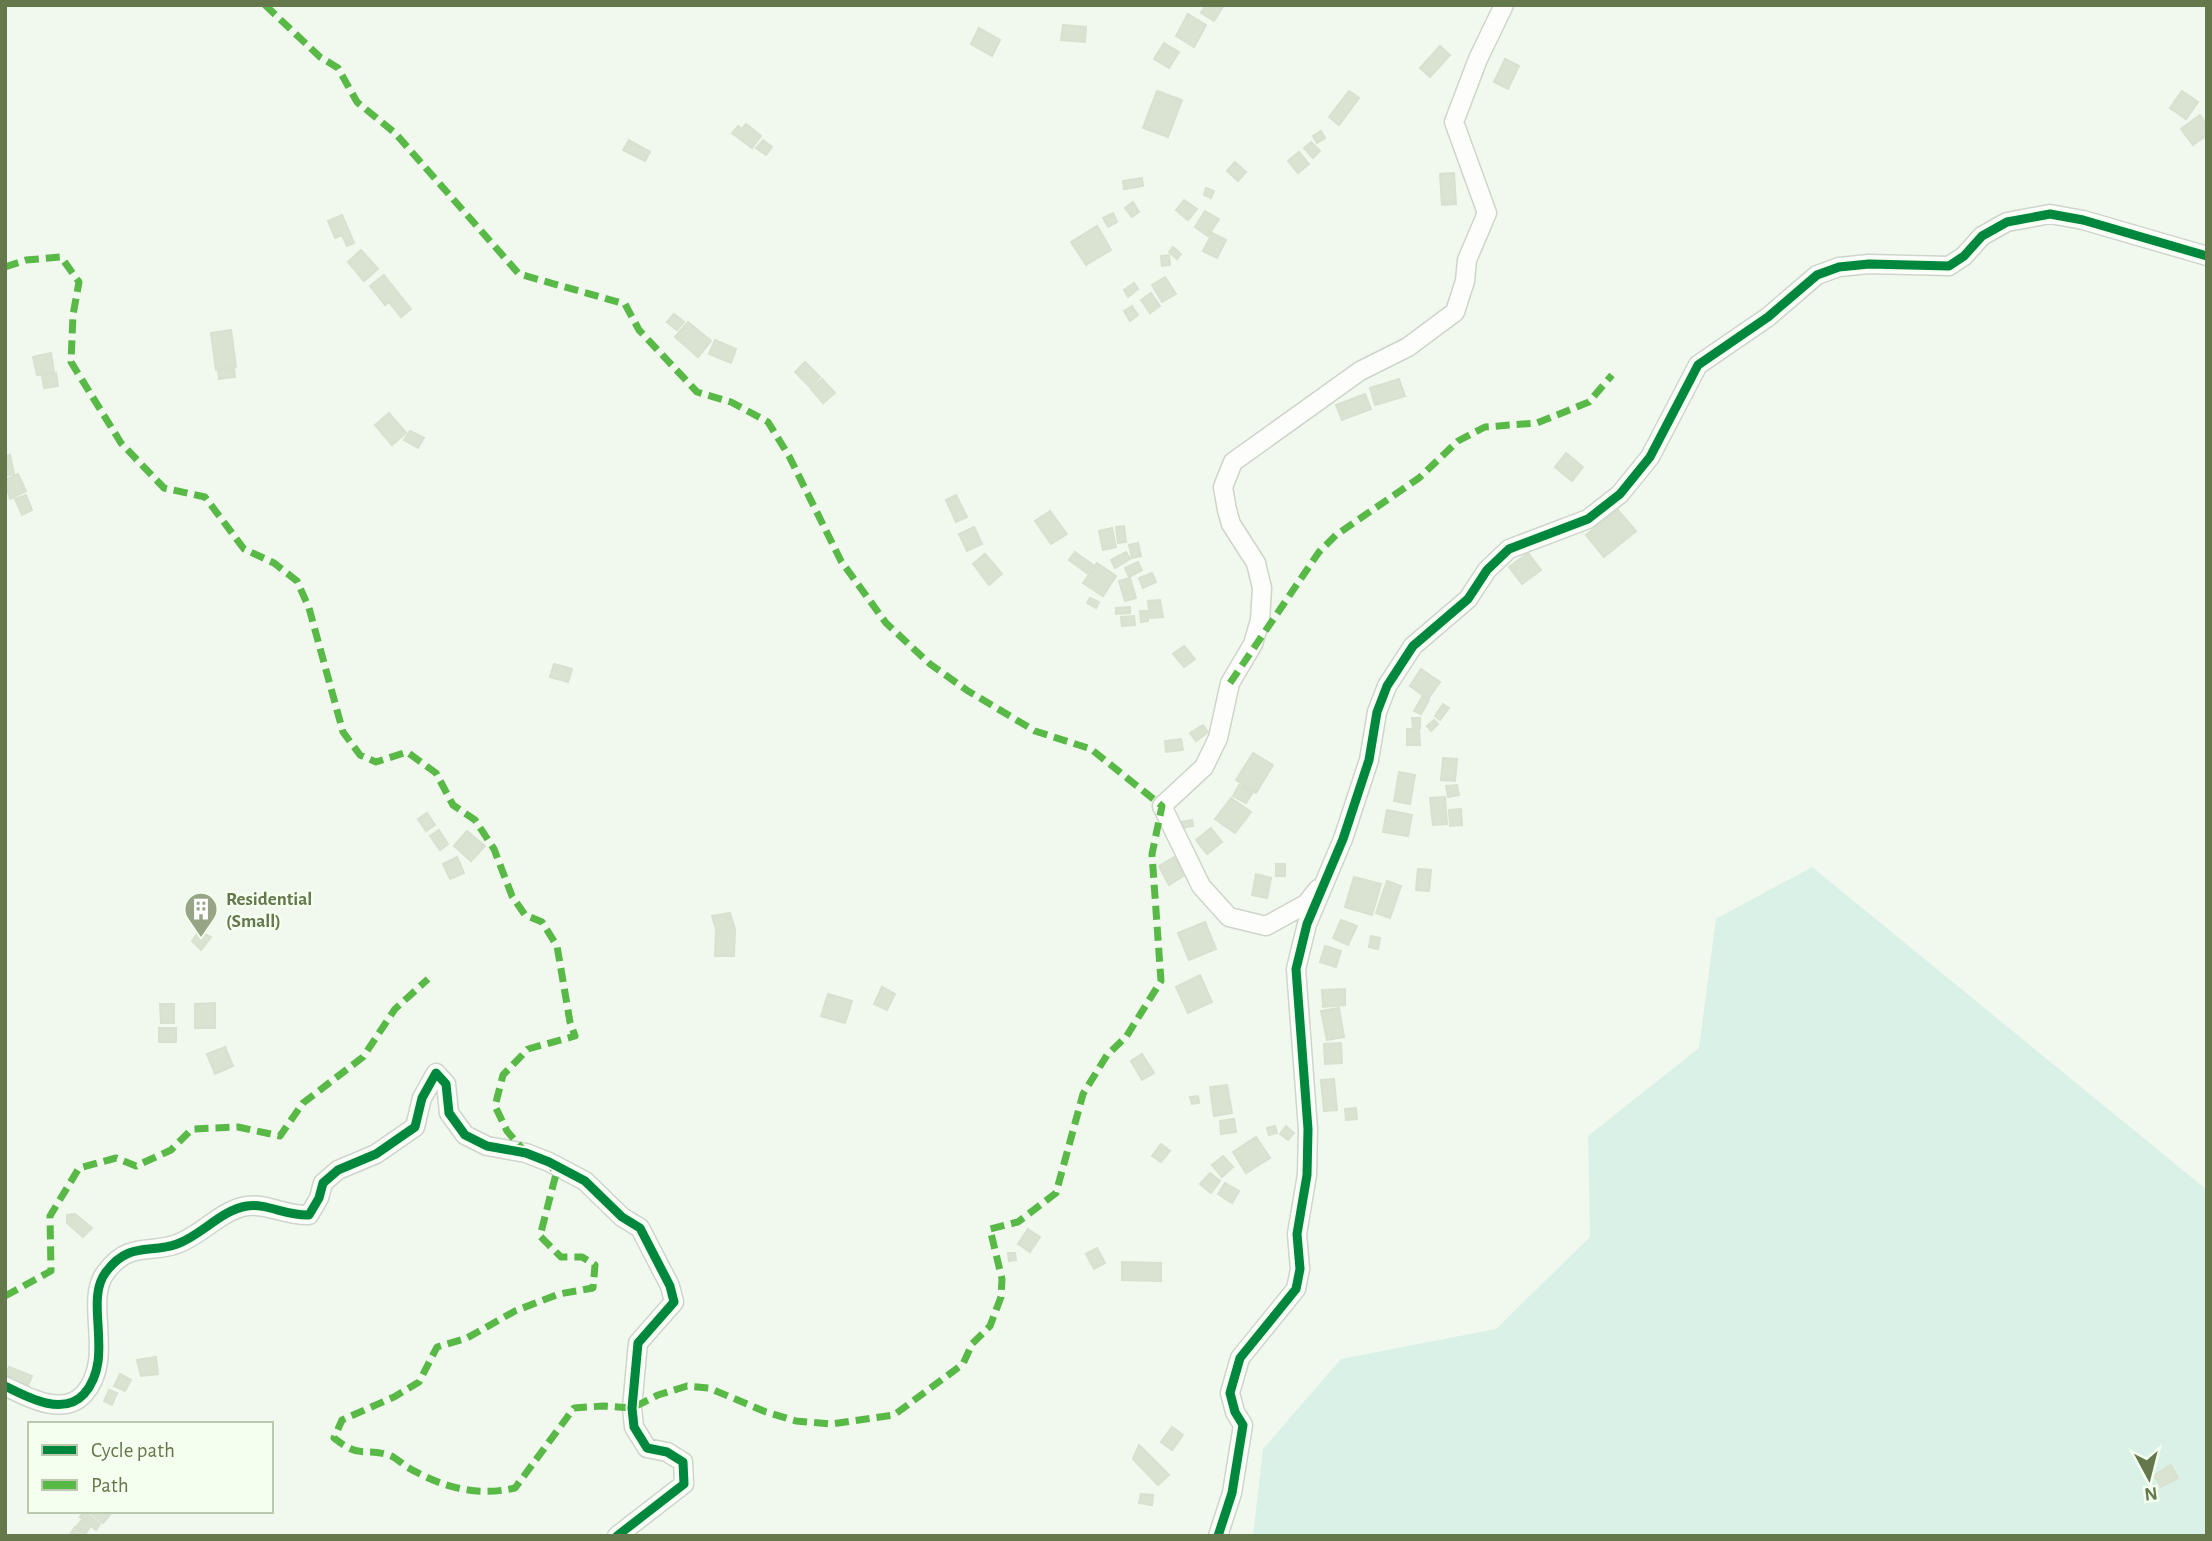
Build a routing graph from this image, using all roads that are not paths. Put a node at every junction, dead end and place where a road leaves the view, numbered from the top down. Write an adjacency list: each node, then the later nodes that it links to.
1 (1504, 5): 3 (street)
2 (2207, 256): 3 (street)
3 (1325, 881): 6 (street)
4 (5, 1386): 5 (street)
5 (617, 1536)
6 (1218, 1536)

